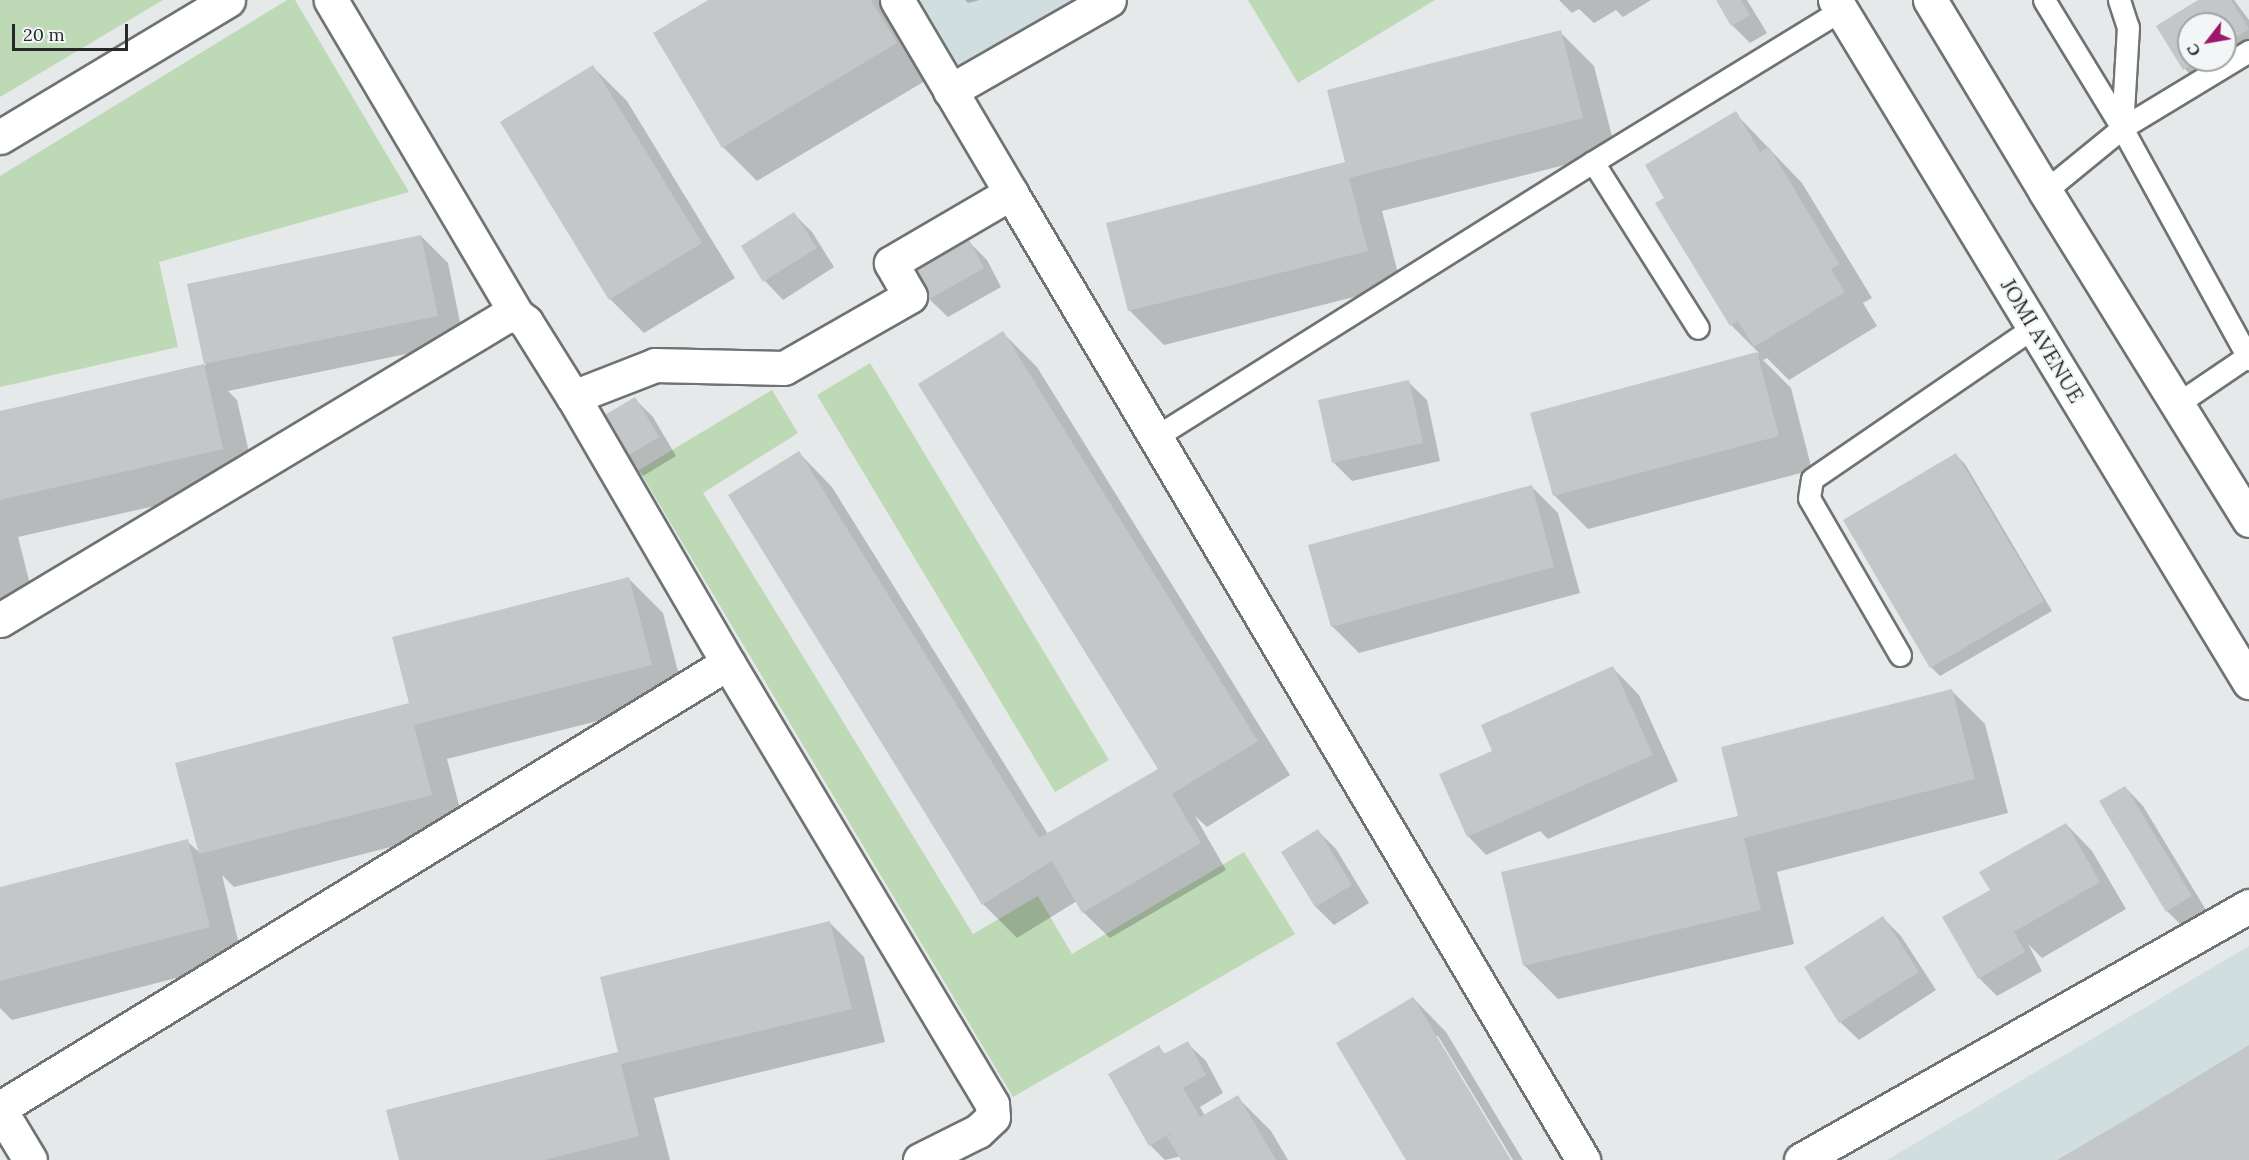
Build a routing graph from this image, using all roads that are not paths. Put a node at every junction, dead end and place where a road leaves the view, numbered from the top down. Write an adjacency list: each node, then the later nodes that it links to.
1 (228, 0): 12 (main road)
2 (331, 0): 16 (main road)
3 (897, 0): 10 (main road)
4 (1109, 0): 10 (main road)
5 (1930, 0): 14 (main road)
6 (2044, 0): 11 (lane)
7 (2119, 0): 11 (lane)
8 (1838, 5): 13 (lane); 17 (main road, JOMI AVENUE)
9 (2249, 51): 11 (lane)
10 (950, 91): 15 (main road)
11 (2122, 128): 14 (lane); 19 (lane)
12 (0, 137)
13 (1593, 162): 18 (lane); 22 (lane)
14 (2045, 191): 21 (main road)
15 (1011, 193): 20 (main road); 22 (main road)
16 (517, 315): 20 (main road); 24 (main road)
17 (2034, 327): 25 (lane); 27 (main road, JOMI AVENUE)
18 (1698, 328)
19 (2248, 357): 21 (lane)
20 (573, 397): 26 (main road)
21 (2177, 404): 23 (main road)
22 (1157, 436): 32 (main road)
23 (2249, 520)
24 (0, 620)
25 (1900, 655)
26 (728, 663): 29 (main road); 31 (main road)
27 (2249, 682)
28 (2249, 906): 33 (main road)
29 (0, 1109): 30 (main road)
30 (30, 1160)
31 (920, 1160)
32 (1583, 1160)
33 (1801, 1160)

